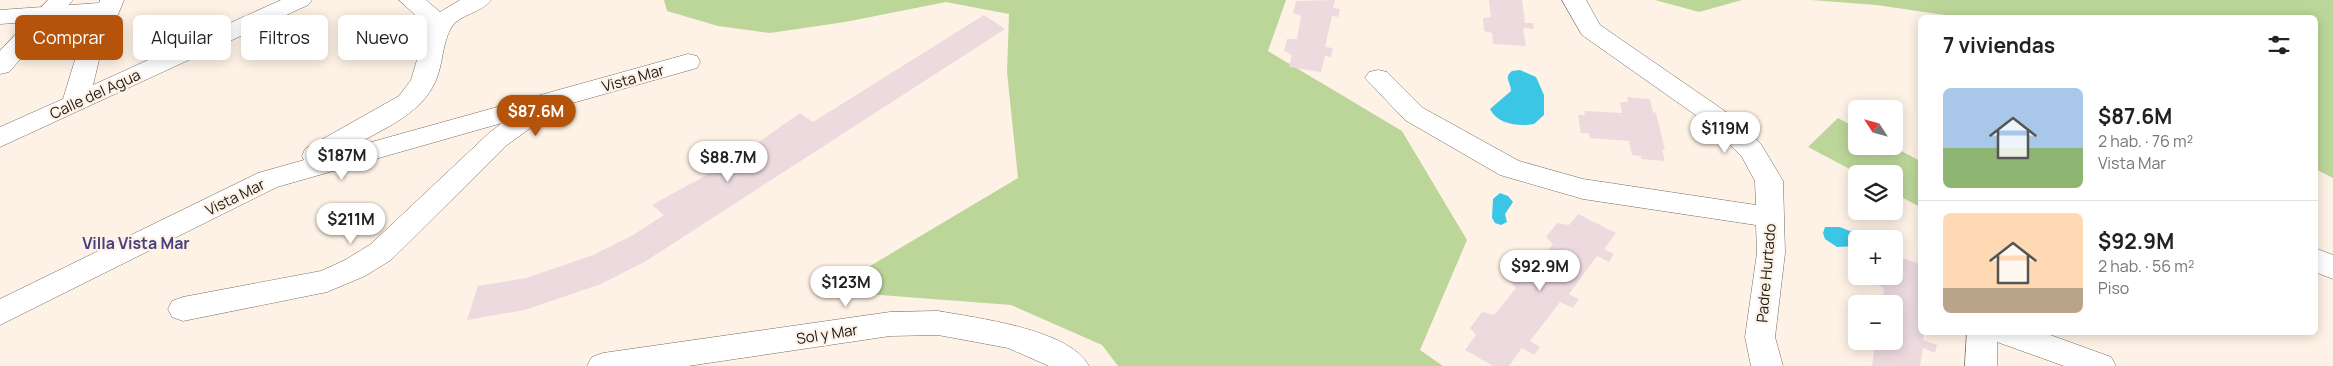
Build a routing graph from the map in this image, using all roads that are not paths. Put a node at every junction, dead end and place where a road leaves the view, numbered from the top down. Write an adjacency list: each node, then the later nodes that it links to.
1 (21, 0): 8 (street)
2 (300, 0): 13 (street, Calle del Agua)
3 (411, 0): 9 (street)
4 (479, 0): 9 (street)
5 (1574, 0): 17 (street, Padre Hurtado)
6 (110, 5): 7 (street); 13 (street)
7 (55, 7): 8 (street); 11 (street)
8 (0, 15)
9 (440, 24): 16 (street)
10 (688, 62): 14 (street, Vista Mar)
11 (0, 66)
12 (1378, 78): 17 (street)
13 (75, 103): 15 (street, Calle del Agua)
14 (490, 129): 16 (street, Vista Mar); 20 (street, Vista Mar)
15 (0, 138)
16 (268, 180): 21 (street, Vista Mar)
17 (1771, 218): 26 (street, Padre Hurtado)
18 (2318, 260): 19 (street)
19 (2333, 268)
20 (183, 309)
21 (0, 312)
22 (1982, 335): 27 (street)
23 (2013, 335): 28 (street)
24 (603, 366): 25 (street, Sol y Mar)
25 (1073, 366)
26 (1767, 366)
27 (1981, 366)
28 (2100, 366)

